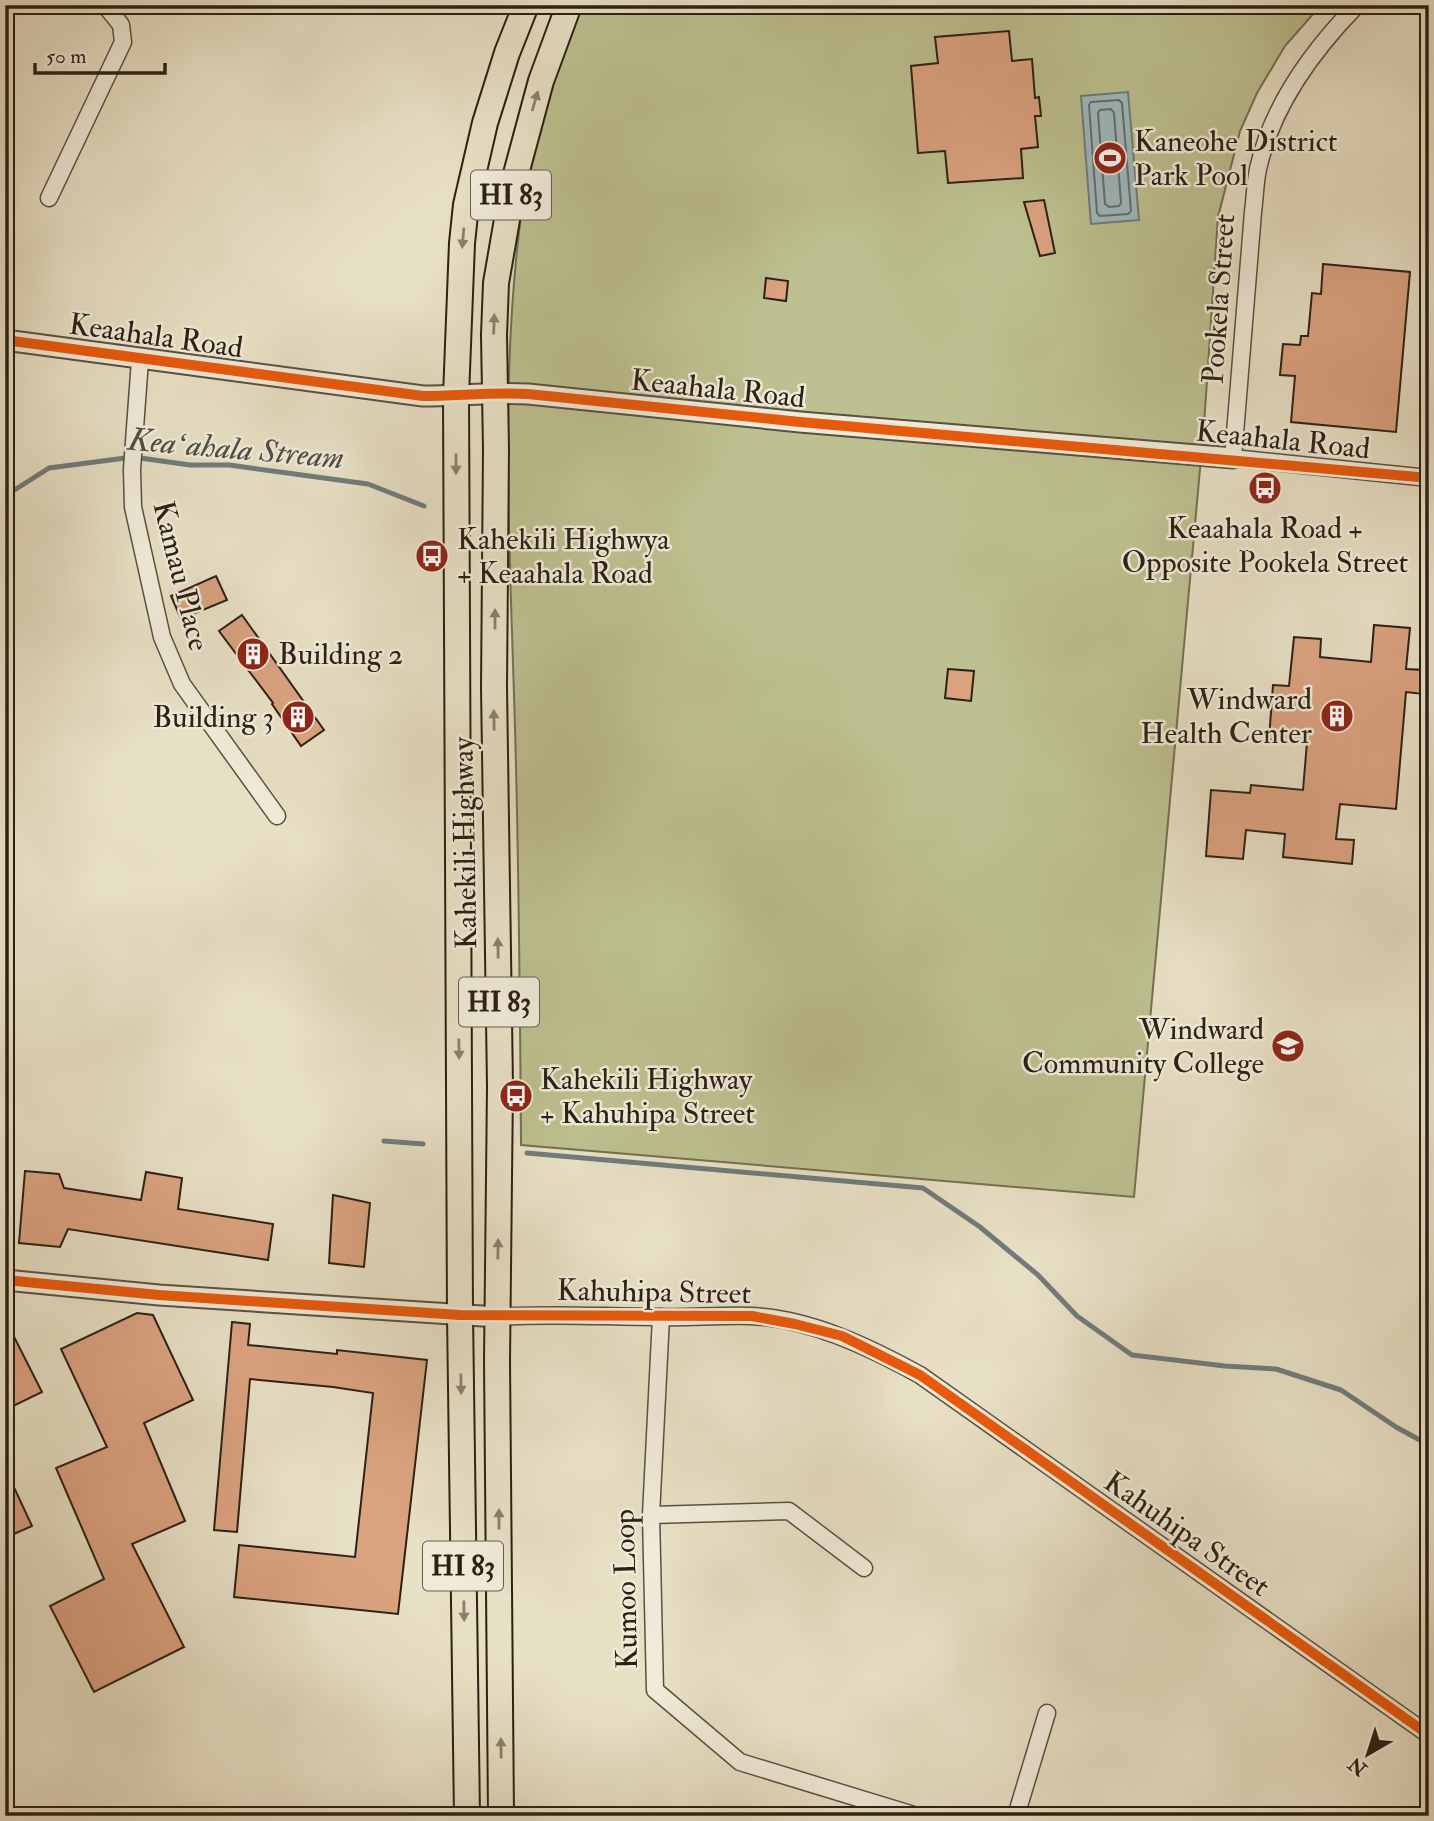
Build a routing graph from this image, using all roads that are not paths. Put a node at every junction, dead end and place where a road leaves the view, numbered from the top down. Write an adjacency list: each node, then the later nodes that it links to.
1 (104, 5): 5 (street)
2 (527, 5): 9 (main road, Kahekili Highway / HI 83, one-way to 9)
3 (569, 5): 8 (main road, Kahekili Highway / HI 83, one-way to 3)
4 (1357, 5): 10 (street, Pookela Street)
5 (48, 198)
6 (5, 340): 7 (street, Keaahala Road)
7 (140, 360): 9 (street, Keaahala Road); 12 (street, Kamau Place)
8 (495, 393): 9 (street, Keaahala Road); 10 (street, Keaahala Road); 15 (main road, Kahekili Highway / HI 83, one-way to 8)
9 (456, 396): 14 (main road, Kahekili Highway / HI 83, one-way to 14)
10 (1233, 458): 11 (street, Keaahala Road)
11 (1429, 478)
12 (277, 816)
13 (5, 1280): 14 (street, Kahuhipa Street)
14 (460, 1315): 15 (street, Kahuhipa Street); 21 (main road, Kahekili Highway / HI 83, one-way to 21)
15 (498, 1317): 16 (street, Kahuhipa Street); 22 (main road, Kahekili Highway / HI 83, one-way to 15)
16 (661, 1317): 17 (street, Kumoo Loop); 20 (street, Kahuhipa Street)
17 (651, 1515): 18 (street); 23 (street, Kumoo Loop)
18 (864, 1569)
19 (1047, 1713): 24 (street)
20 (1429, 1735)
21 (467, 1816)
22 (501, 1816)
23 (917, 1816)
24 (1016, 1816)

